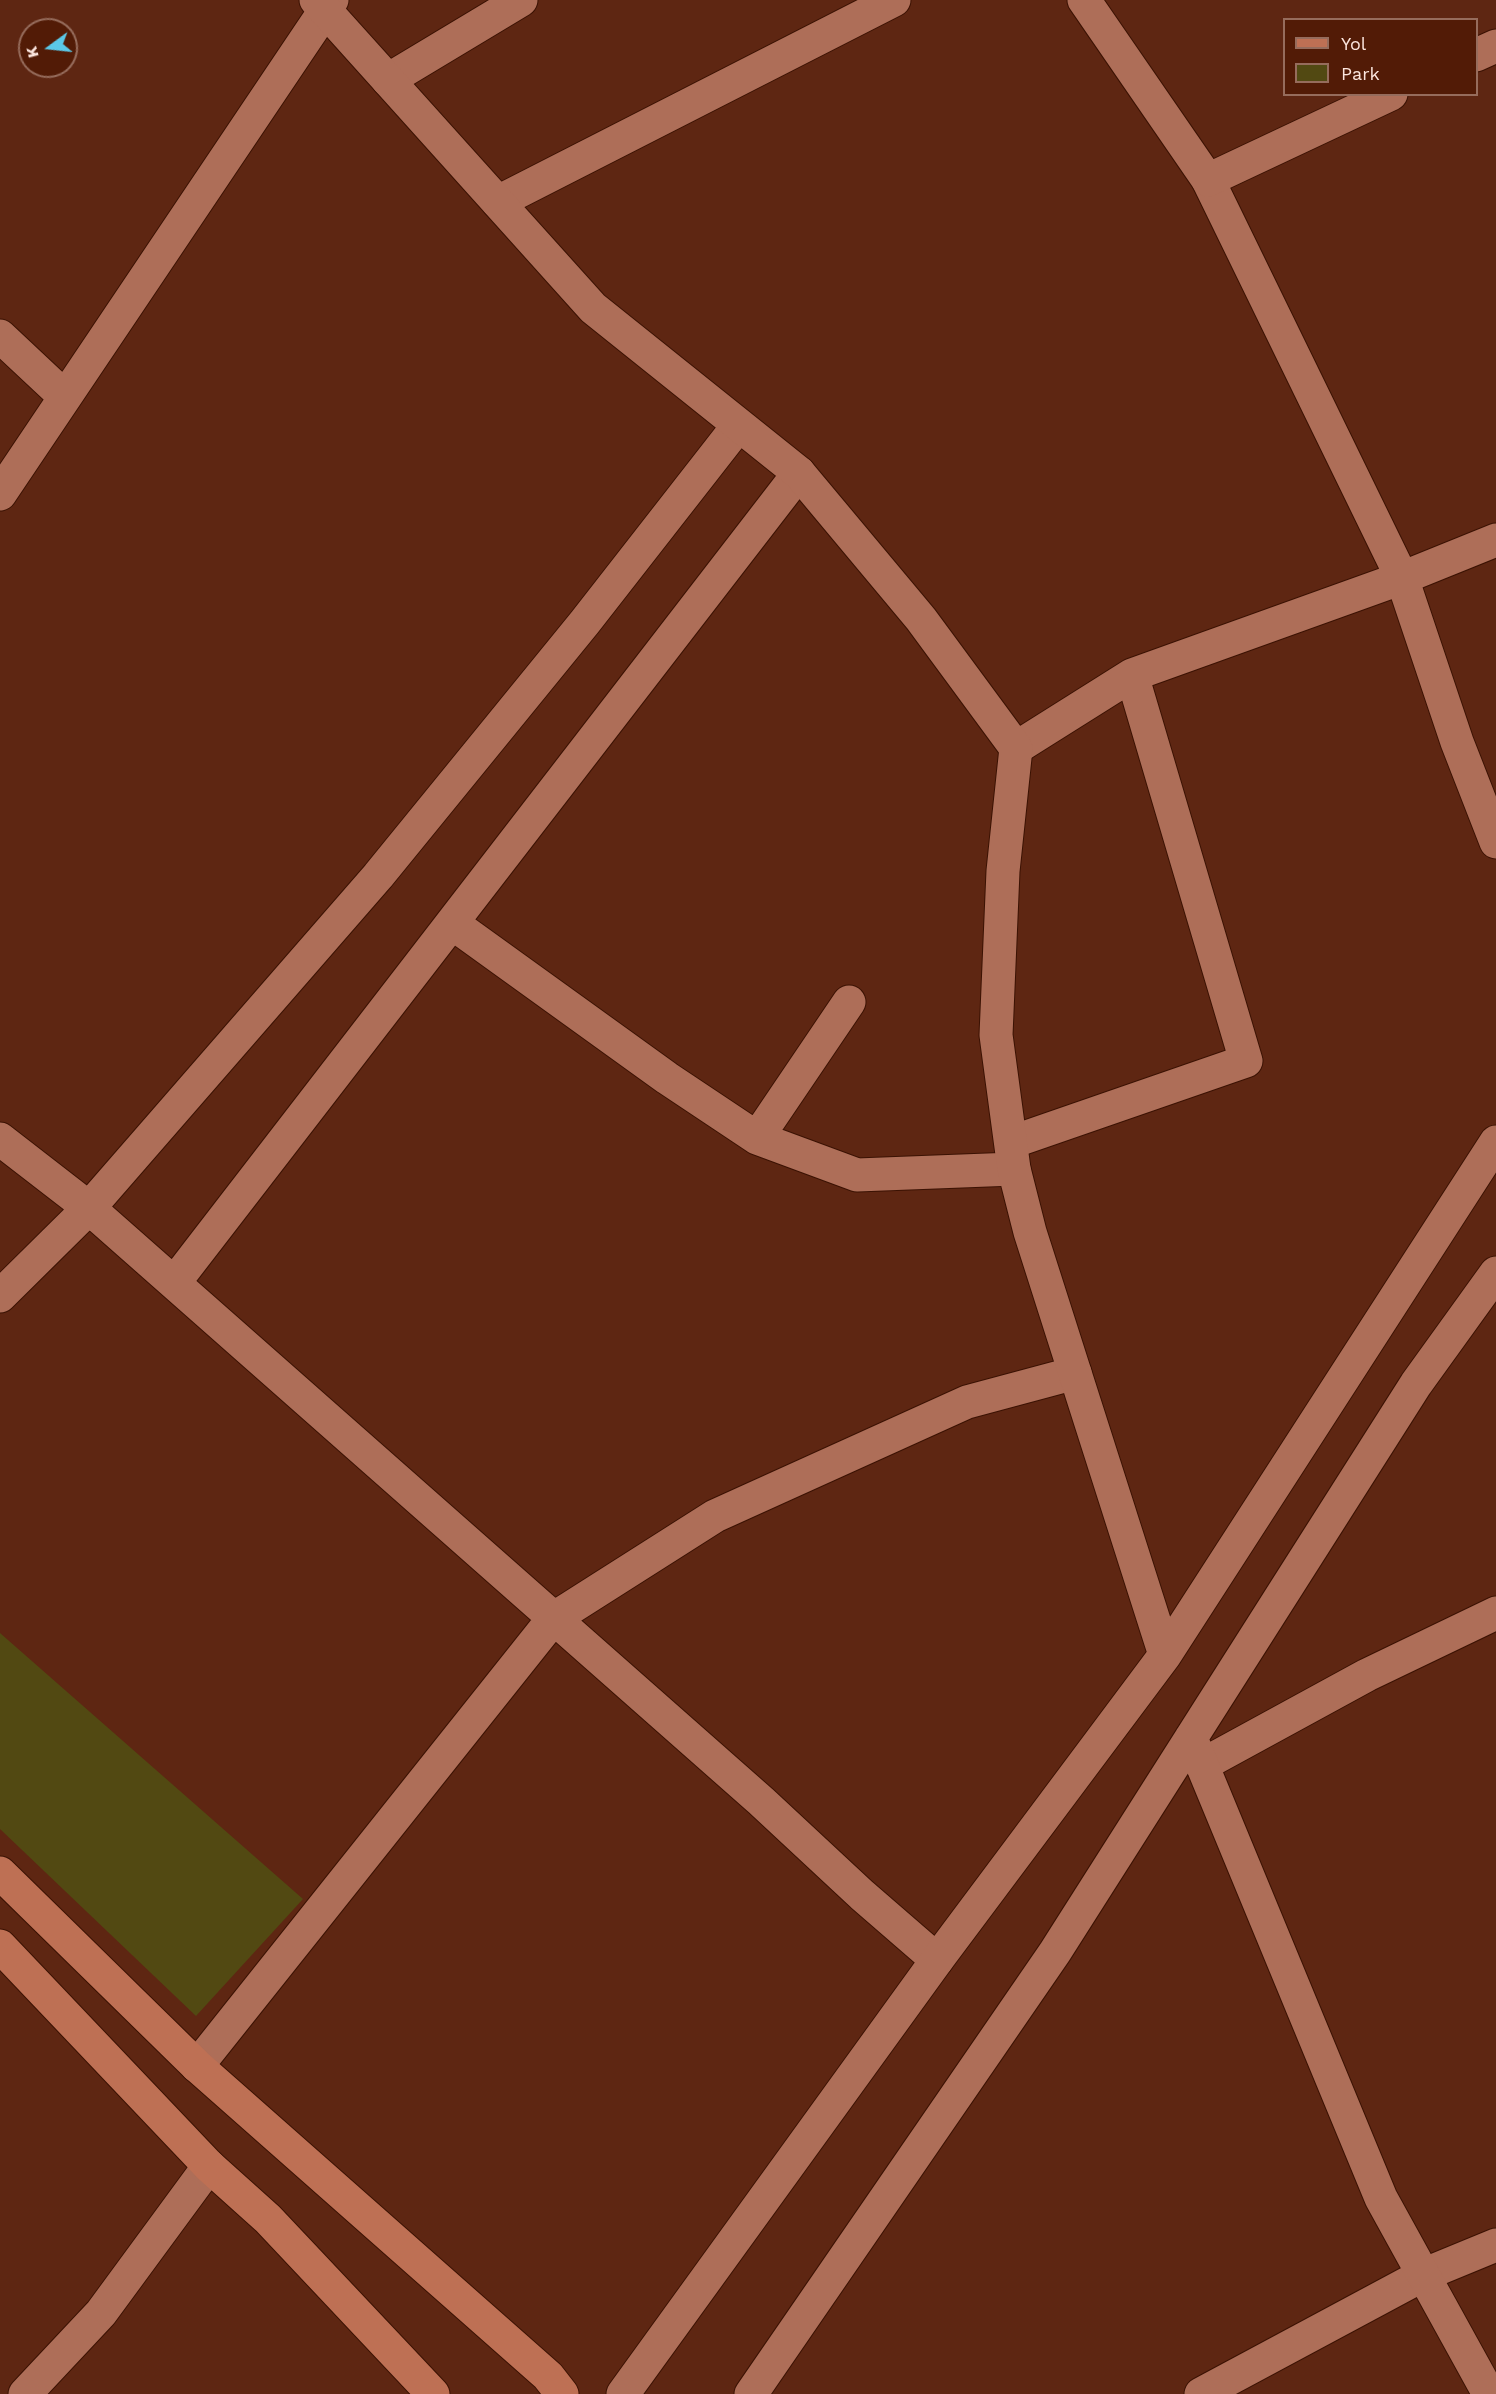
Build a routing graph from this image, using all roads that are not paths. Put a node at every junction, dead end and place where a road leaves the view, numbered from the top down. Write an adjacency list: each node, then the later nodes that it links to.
1 (521, 0): 7 (street)
2 (894, 0): 10 (street)
3 (1084, 0): 9 (street)
4 (324, 3): 7 (street); 12 (street)
5 (1496, 46): 6 (street)
6 (1478, 54)
7 (388, 80): 10 (street)
8 (1387, 96): 9 (street)
9 (1208, 180): 17 (street)
10 (498, 202): 13 (street)
11 (0, 336): 12 (street)
12 (65, 397): 15 (street)
13 (738, 426): 14 (street); 27 (street)
14 (799, 473): 19 (street); 21 (street)
15 (0, 494)
16 (1496, 540): 17 (street)
17 (1402, 578): 18 (street); 20 (street)
18 (1132, 675): 19 (street); 26 (street)
19 (1016, 748): 26 (street)
20 (1496, 842)
21 (452, 923): 23 (street); 29 (street)
22 (849, 1002): 23 (street)
23 (757, 1138): 26 (street)
24 (0, 1139): 27 (street)
25 (1496, 1143): 34 (street)
26 (1013, 1155): 31 (street)
27 (89, 1208): 29 (street); 30 (street)
28 (1496, 1273): 35 (street)
29 (174, 1283): 33 (street)
30 (0, 1296)
31 (1075, 1373): 33 (street); 34 (street)
32 (1496, 1613): 35 (street)
33 (553, 1619): 38 (street); 39 (street)
34 (1165, 1655): 38 (street)
35 (1197, 1751): 42 (street); 47 (street)
36 (0, 1873): 39 (main road)
37 (0, 1946): 40 (main road)
38 (937, 1960): 46 (street)
39 (197, 2066): 45 (main road)
40 (209, 2166): 43 (street); 44 (main road)
41 (1496, 2245): 42 (street)
42 (1423, 2275): 48 (street); 49 (street)
43 (25, 2394)
44 (433, 2394)
45 (562, 2394)
46 (622, 2394)
47 (751, 2394)
48 (1201, 2394)
49 (1489, 2394)

